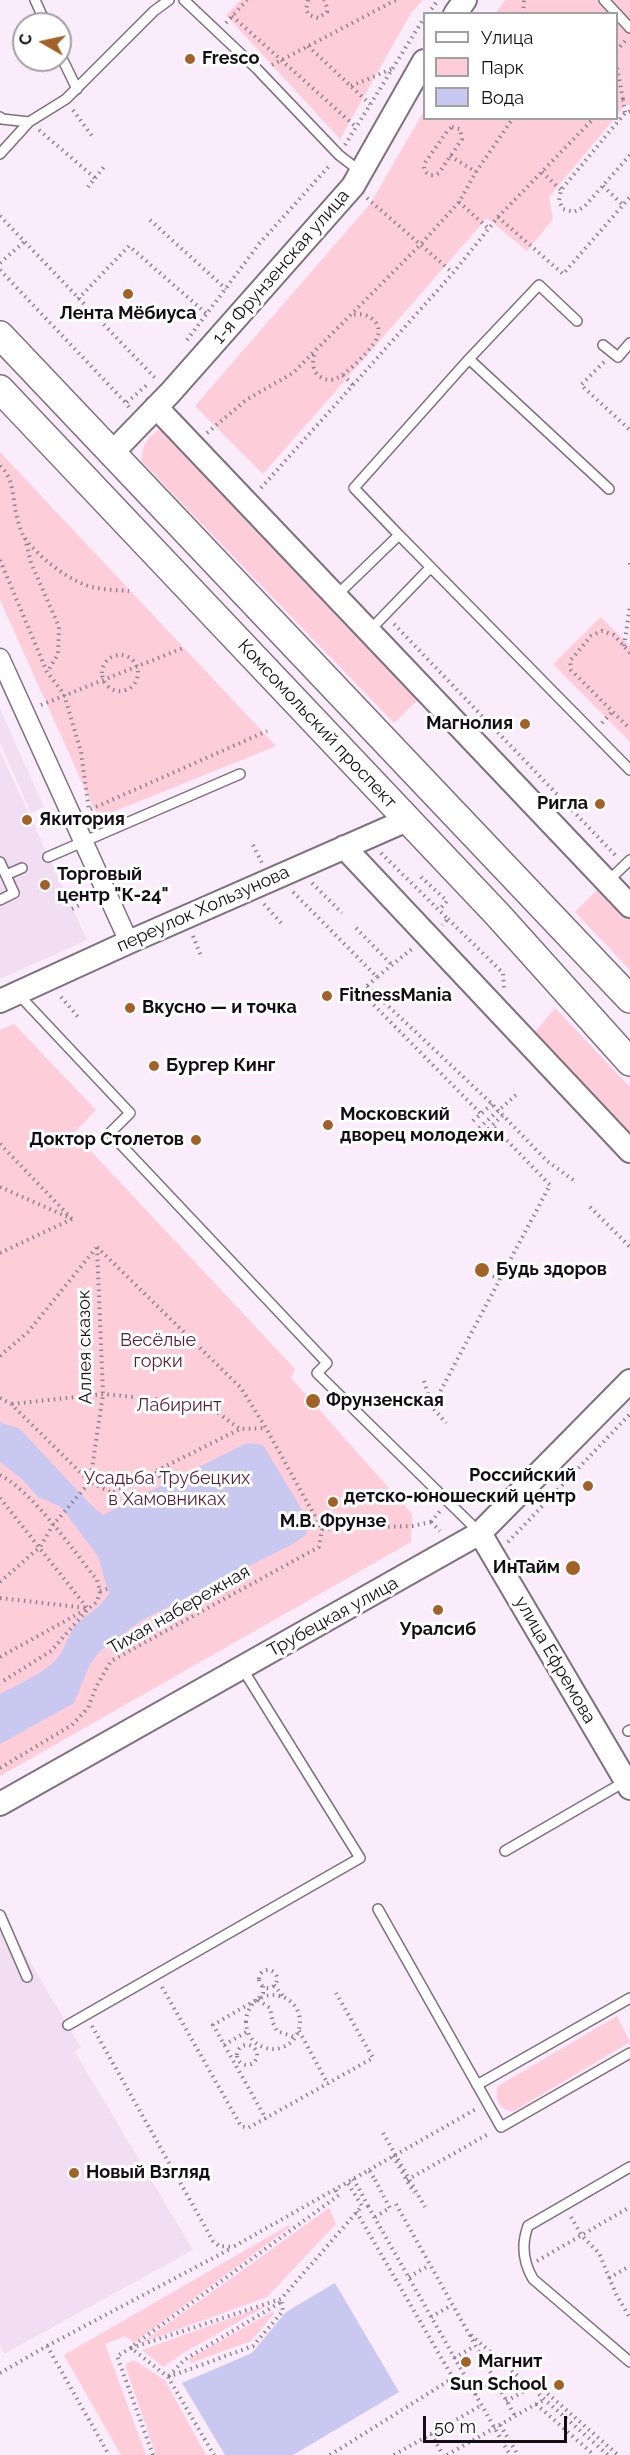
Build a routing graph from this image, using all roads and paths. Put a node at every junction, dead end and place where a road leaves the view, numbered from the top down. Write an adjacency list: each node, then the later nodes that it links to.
1 (149, 0): 8 (lane)
2 (169, 0): 8 (lane)
3 (184, 0): 19 (lane)
4 (308, 0): 5 (path)
5 (324, 0)
6 (396, 0): 15 (path)
7 (604, 0): 9 (lane)
8 (154, 10): 24 (lane)
9 (615, 12)
10 (618, 15): 13 (lane)
11 (232, 16): 17 (path)
12 (423, 20): 20 (path)
13 (630, 28)
14 (630, 36): 16 (path)
15 (308, 46): 17 (path); 23 (path)
16 (618, 49)
17 (281, 60): 19 (path); 34 (path)
18 (423, 63): 44 (street, 1-я Фрунзенская улица)
19 (257, 69): 37 (lane)
20 (392, 69): 23 (path); 28 (path)
21 (68, 72): 24 (lane)
22 (618, 73): 27 (path)
23 (351, 86): 28 (path)
24 (76, 89): 25 (lane)
25 (66, 99): 33 (lane); 35 (path)
26 (618, 100): 27 (path)
27 (623, 100): 29 (path)
28 (370, 104): 34 (path)
29 (628, 112): 47 (path)
30 (0, 117): 33 (lane)
31 (512, 120): 41 (path)
32 (592, 120): 42 (path)
33 (29, 122): 36 (lane); 43 (path)
34 (356, 128): 37 (path)
35 (92, 136)
36 (0, 154)
37 (339, 155): 44 (lane); 60 (path)
38 (630, 155): 45 (path)
39 (450, 156): 39 (path); 41 (path)
40 (104, 168): 43 (path)
41 (476, 172): 49 (path)
42 (542, 172): 47 (path); 52 (path)
43 (95, 178): 46 (path)
44 (357, 179): 56 (path); 79 (street, 1-я Фрунзенская улица)
45 (603, 186): 47 (path); 50 (path)
46 (88, 188)
47 (561, 190)
48 (630, 197): 50 (path)
49 (459, 202): 54 (path); 56 (path)
50 (623, 205): 52 (path)
51 (0, 216): 55 (path)
52 (498, 217): 54 (path)
53 (150, 220): 60 (path)
54 (489, 229): 59 (path)
55 (24, 242): 57 (path); 61 (path)
56 (421, 244): 59 (path); 63 (path)
57 (0, 263)
58 (0, 270): 78 (path)
59 (453, 273): 71 (path)
60 (226, 289): 62 (path)
61 (78, 299): 62 (path); 74 (path)
62 (208, 315): 66 (path)
63 (348, 319): 68 (path); 70 (path)
64 (577, 321): 73 (lane)
65 (0, 335): 82 (main road, Комсомольский проспект)
66 (185, 342)
67 (630, 343): 72 (lane)
68 (373, 344): 71 (path); 75 (path)
69 (603, 345): 72 (lane)
70 (317, 349): 75 (path); 81 (path)
71 (381, 352): 76 (path)
72 (612, 353): 80 (path)
73 (469, 359): 86 (lane); 88 (lane)
74 (162, 369)
75 (343, 375): 76 (path)
76 (353, 385): 87 (path)
77 (0, 389): 112 (main road, Комсомольский проспект)
78 (126, 403)
79 (156, 407): 82 (street, 1-я Фрунзенская улица); 95 (street)
80 (630, 430)
81 (207, 433)
82 (111, 454): 147 (main road, Комсомольский проспект)
83 (0, 466): 85 (path)
84 (9, 466): 85 (path)
85 (5, 470): 89 (path)
86 (609, 489)
87 (260, 490)
88 (399, 535): 93 (lane); 95 (lane)
89 (24, 536): 94 (path); 103 (path)
90 (0, 560): 103 (path)
91 (630, 563): 92 (path)
92 (630, 567)
93 (430, 568): 97 (lane); 109 (lane)
94 (129, 591)
95 (335, 597): 97 (street)
96 (630, 606): 98 (path)
97 (368, 632): 124 (street)
98 (624, 646): 100 (path); 107 (path)
99 (183, 648): 102 (path)
100 (630, 653)
101 (0, 658): 113 (street)
102 (137, 667): 104 (path); 104 (path); 104 (path)
103 (47, 672): 105 (path)
104 (104, 680): 105 (path)
105 (64, 694): 106 (path); 108 (path)
106 (41, 705)
107 (630, 729)
108 (267, 731)
109 (630, 770)
110 (240, 774): 113 (lane)
111 (576, 813): 119 (path)
112 (407, 820): 115 (street, переулок Хользунова); 149 (main road, Комсомольский проспект)
113 (83, 842): 117 (lane); 138 (street)
114 (253, 845): 120 (path)
115 (344, 847): 137 (street); 138 (street, переулок Хользунова)
116 (380, 852): 132 (path)
117 (48, 856)
118 (0, 862): 122 (lane)
119 (627, 862): 124 (lane)
120 (263, 866)
121 (22, 868): 122 (lane)
122 (6, 875): 127 (lane)
123 (421, 877): 132 (path)
124 (607, 882): 130 (street)
125 (316, 887): 133 (path)
126 (292, 892): 141 (path)
127 (0, 900)
128 (264, 904): 134 (path)
129 (80, 905): 131 (path)
130 (630, 906)
131 (72, 909)
132 (439, 910): 137 (path)
133 (342, 913)
134 (282, 924)
135 (357, 928): 140 (path)
136 (193, 936): 139 (path)
137 (428, 936): 140 (path); 160 (street)
138 (129, 942): 144 (street, переулок Хользунова)
139 (201, 956)
140 (392, 964): 141 (path)
141 (377, 977): 142 (path)
142 (367, 986): 143 (path); 151 (path)
143 (361, 992): 146 (path); 153 (path)
144 (9, 997): 189 (lane)
145 (61, 997): 148 (path)
146 (354, 998)
147 (630, 999)
148 (79, 1018)
149 (630, 1062)
150 (518, 1094): 152 (path)
151 (492, 1104): 152 (path); 153 (path)
152 (498, 1110): 154 (path); 157 (path)
153 (481, 1114): 155 (path)
154 (503, 1115): 156 (path); 161 (path)
155 (473, 1121)
156 (492, 1126): 158 (path); 169 (path)
157 (479, 1128)
158 (484, 1133)
159 (0, 1143): 164 (path)
160 (630, 1151)
161 (576, 1182)
162 (0, 1187): 164 (path)
163 (590, 1207): 166 (path)
164 (72, 1219): 167 (path)
165 (97, 1247): 170 (path); 173 (path, Аллея сказок); 179 (path)
166 (630, 1247)
167 (0, 1253)
168 (482, 1270): 169 (path)
169 (499, 1279): 176 (path)
170 (0, 1356)
171 (630, 1381): 189 (street, Трубецкая улица)
172 (424, 1382): 176 (path)
173 (103, 1394): 175 (path); 180 (path); 183 (path, Аллея сказок)
174 (0, 1398): 175 (path)
175 (11, 1404): 183 (path)
176 (432, 1407): 178 (path)
177 (630, 1414): 190 (path)
178 (446, 1423)
179 (266, 1428): 180 (path); 187 (path)
180 (240, 1429): 181 (path)
181 (156, 1471): 183 (path); 184 (path)
182 (0, 1475): 186 (path)
183 (90, 1482): 186 (path)
184 (165, 1485)
185 (0, 1498): 191 (path)
186 (53, 1525): 191 (path); 195 (path)
187 (322, 1529): 188 (path); 196 (path, Тихая набережная)
188 (440, 1531)
189 (480, 1533): 200 (street, Трубецкая улица); 203 (street, улица Ефремова)
190 (507, 1543)
191 (40, 1547): 193 (path); 198 (path)
192 (220, 1581): 196 (path)
193 (0, 1582)
194 (108, 1589): 195 (path)
195 (100, 1591): 198 (path)
196 (229, 1596): 202 (path, Тихая набережная)
197 (0, 1598): 198 (path)
198 (88, 1608): 199 (path); 201 (path)
199 (0, 1657)
200 (242, 1668): 204 (street, Трубецкая улица); 208 (lane)
201 (0, 1683)
202 (0, 1768)
203 (628, 1784): 205 (lane)
204 (0, 1804)
205 (505, 1851)
206 (378, 1909): 228 (lane)
207 (0, 1915): 209 (lane)
208 (155, 1976): 216 (lane); 229 (path)
209 (27, 1977)
210 (274, 1985): 211 (path); 211 (path); 213 (path)
211 (263, 1986): 215 (path)
212 (336, 1993): 227 (path)
213 (285, 1998): 215 (path); 218 (path)
214 (630, 1998): 228 (lane)
215 (258, 2000): 219 (path); 220 (path); 222 (path)
216 (85, 2015): 217 (lane); 247 (path)
217 (68, 2025)
218 (298, 2030): 220 (path); 227 (path)
219 (248, 2031): 221 (path); 222 (path)
220 (295, 2037): 221 (path)
221 (256, 2043): 223 (path)
222 (224, 2045): 226 (path)
223 (252, 2047): 225 (path); 225 (path)
224 (630, 2053): 228 (lane)
225 (242, 2063): 226 (path)
226 (239, 2071): 229 (path)
227 (328, 2084): 229 (path)
228 (477, 2085): 232 (path)
229 (266, 2120)
230 (491, 2132): 236 (path)
231 (383, 2133): 242 (path, bridge)
232 (393, 2156): 234 (path); 236 (path)
233 (630, 2167): 241 (lane)
234 (369, 2170): 235 (path); 245 (path, bridge)
235 (353, 2179): 237 (path); 245 (path, bridge)
236 (407, 2180): 239 (path)
237 (347, 2182): 238 (path); 244 (path)
238 (335, 2189): 247 (path); 261 (path)
239 (414, 2193)
240 (396, 2204): 248 (path)
241 (564, 2205): 246 (path); 250 (lane)
242 (425, 2207)
243 (630, 2208): 246 (path)
244 (356, 2211): 253 (path); 281 (path)
245 (375, 2217): 251 (path)
246 (582, 2236): 250 (path); 252 (path)
247 (233, 2247): 259 (path)
248 (430, 2265): 251 (path); 254 (path)
249 (630, 2266): 252 (path)
250 (527, 2267): 263 (lane)
251 (409, 2277): 256 (path)
252 (609, 2278): 255 (path)
253 (281, 2301): 261 (path); 265 (path); 265 (path)
254 (452, 2305): 256 (path); 258 (path)
255 (628, 2312): 257 (path)
256 (431, 2317): 262 (path)
257 (630, 2318)
258 (467, 2331): 260 (path); 267 (path)
259 (47, 2346): 264 (path); 278 (path)
260 (475, 2346): 262 (path); 266 (path)
261 (131, 2348): 265 (path); 279 (path)
262 (454, 2358): 268 (path)
263 (630, 2362)
264 (0, 2373)
265 (168, 2377): 280 (path)
266 (495, 2382): 268 (path); 271 (path)
267 (531, 2387): 269 (path); 270 (path); 271 (path)
268 (475, 2394): 273 (path)
269 (551, 2396): 270 (path); 288 (path)
270 (545, 2399): 272 (path); 287 (path)
271 (506, 2401): 274 (path)
272 (536, 2404): 274 (path); 286 (path)
273 (482, 2405): 276 (path); 277 (path)
274 (514, 2416): 275 (path)
275 (500, 2425): 276 (path); 285 (path)
276 (495, 2428): 283 (path); 284 (path)
277 (431, 2434): 282 (path); 283 (path)
278 (109, 2455)
279 (153, 2455)
280 (214, 2455)
281 (330, 2455)
282 (394, 2455)
283 (445, 2455)
284 (510, 2455)
285 (518, 2455)
286 (594, 2455)
287 (608, 2455)
288 (618, 2455)

